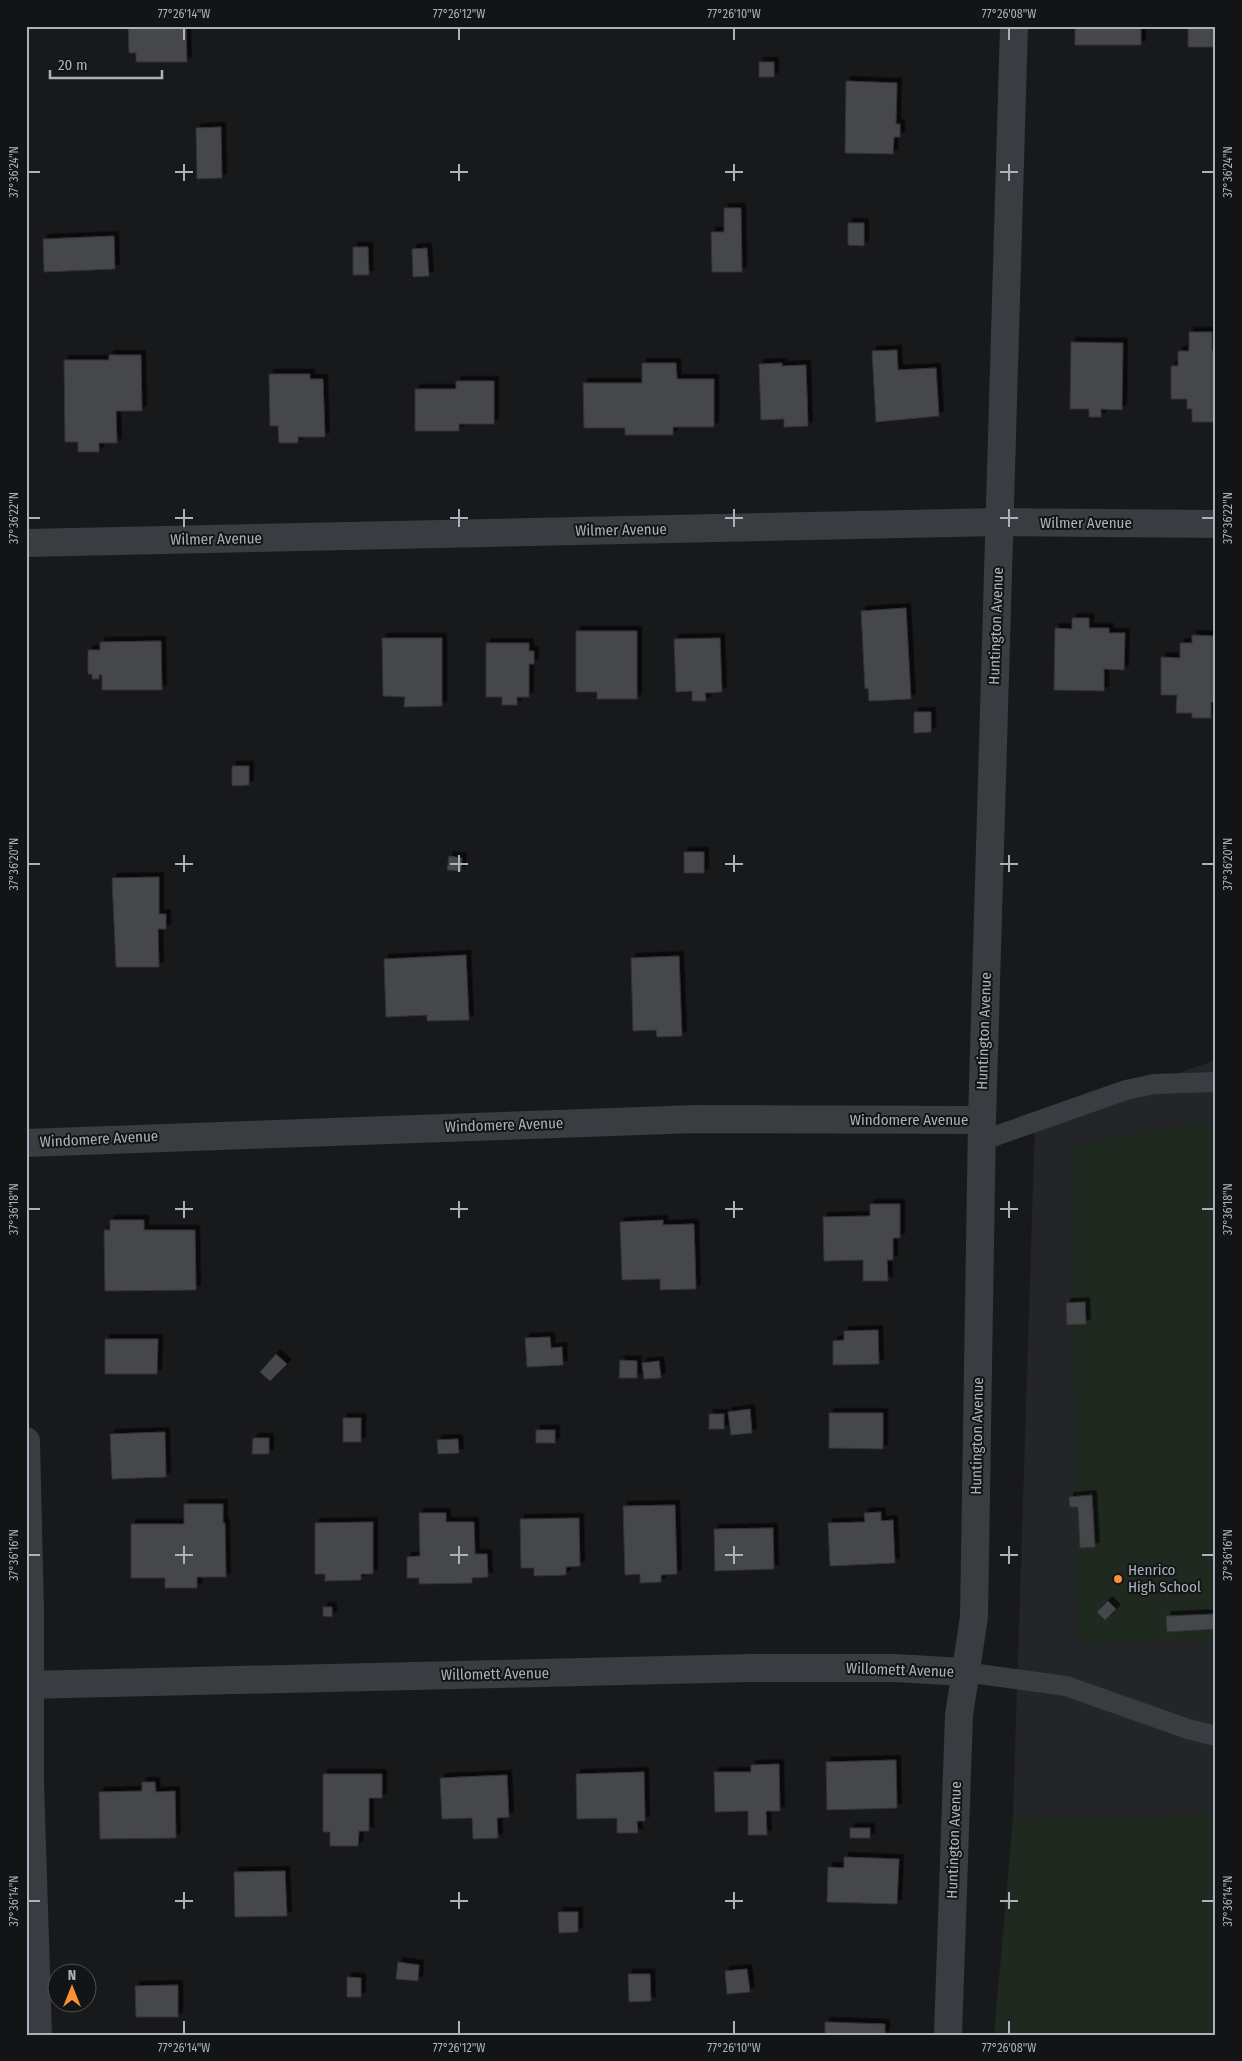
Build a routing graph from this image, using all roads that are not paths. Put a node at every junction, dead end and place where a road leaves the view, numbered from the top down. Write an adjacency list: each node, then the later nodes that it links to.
1 (1014, 26): 2 (street, Huntington Avenue)
2 (999, 522): 3 (street, Wilmer Avenue); 4 (street, Wilmer Avenue); 6 (street, Huntington Avenue)
3 (1216, 524)
4 (26, 543)
5 (1216, 1082): 6 (lane)
6 (981, 1131): 7 (street, Windomere Avenue); 9 (street, Huntington Avenue)
7 (26, 1142)
8 (26, 1441): 10 (street)
9 (964, 1672): 10 (street, Willomett Avenue); 11 (lane); 13 (street, Huntington Avenue)
10 (28, 1685): 12 (street)
11 (1216, 1736)
12 (38, 2035)
13 (948, 2035)

